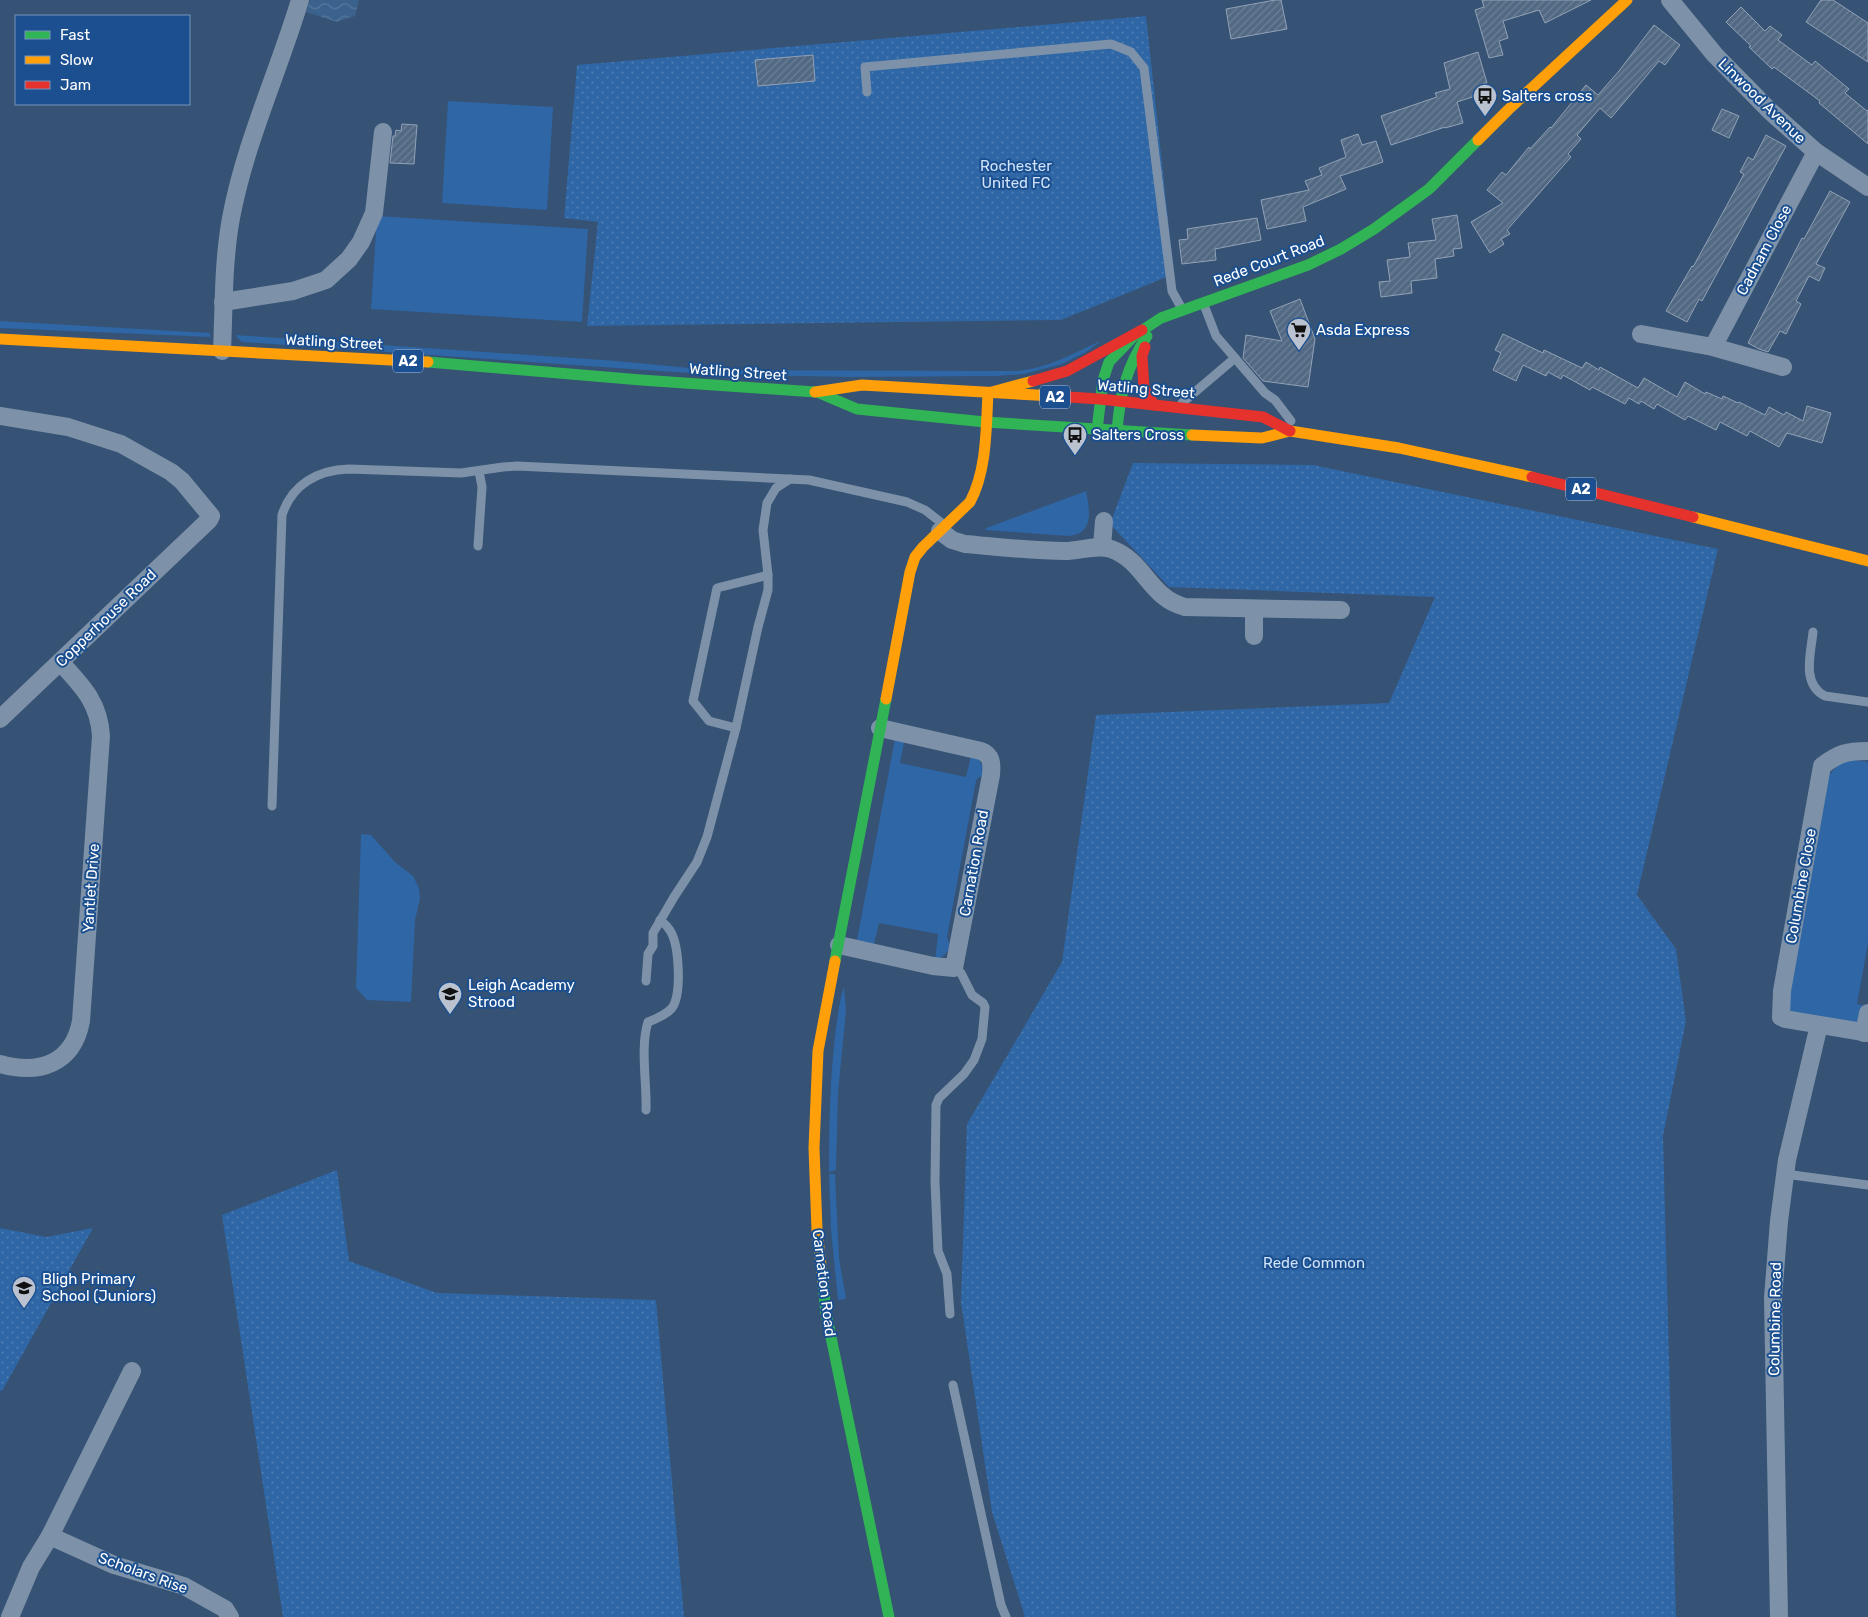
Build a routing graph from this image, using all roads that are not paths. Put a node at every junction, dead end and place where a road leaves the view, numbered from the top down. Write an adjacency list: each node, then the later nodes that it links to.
1 (300, 0): 8 (street)
2 (1627, 0): 9 (main road, Rede Court Road)
3 (1670, 0): 6 (street, Linwood Avenue)
4 (867, 92): 10 (lane)
5 (383, 132): 8 (street)
6 (1816, 152): 7 (street, Linwood Avenue); 14 (street, Cadnam Close)
7 (1868, 187)
8 (223, 302): 15 (street)
9 (1203, 302): 10 (main road, Rede Court Road); 16 (lane)
10 (1182, 310): 11 (main road, Rede Court Road)
11 (1144, 333): 19 (main road); 20 (main road, Rede Court Road); 21 (main road, Rede Court Road); 22 (main road)
12 (1641, 334): 14 (street)
13 (0, 339): 15 (main road, Watling Street / A2)
14 (1713, 347): 17 (street)
15 (222, 350): 18 (main road, Watling Street / A2)
16 (1235, 358): 23 (lane); 28 (lane)
17 (1783, 367)
18 (816, 392): 19 (main road, Watling Street / A2); 25 (main road, Watling Street / A2)
19 (988, 393): 20 (main road, Watling Street / A2); 25 (main road, Carnation Road)
20 (1100, 400): 21 (main road, Watling Street / A2); 26 (main road, Rede Court Road)
21 (1119, 401): 22 (main road, Watling Street / A2); 27 (main road, Rede Court Road)
22 (1154, 405): 23 (main road, Watling Street / A2)
23 (1181, 408): 28 (main road, Watling Street / A2)
24 (0, 416): 41 (street, Copperhouse Road)
25 (986, 422): 26 (main road, Watling Street / A2); 32 (main road, Carnation Road)
26 (1097, 430): 27 (main road, Watling Street / A2)
27 (1117, 431): 28 (main road, Watling Street / A2)
28 (1296, 432): 35 (main road, A2)
29 (479, 471): 30 (lane); 33 (lane); 47 (lane)
30 (790, 479): 32 (lane); 36 (lane)
31 (1104, 521): 34 (street)
32 (943, 528): 34 (street); 45 (main road, Carnation Road)
33 (478, 546)
34 (1102, 548): 37 (street)
35 (1868, 561)
36 (768, 575): 44 (lane); 44 (lane)
37 (1254, 609): 38 (street); 40 (street)
38 (1341, 610)
39 (1813, 632): 42 (lane)
40 (1254, 636)
41 (60, 662): 43 (street, Copperhouse Road); 55 (street, Yantlet Drive)
42 (1868, 702)
43 (0, 718)
44 (736, 728): 48 (lane)
45 (880, 728): 49 (main road, Carnation Road); 50 (street, Carnation Road)
46 (1868, 752): 53 (street, Columbine Close)
47 (272, 806)
48 (660, 920): 51 (lane); 56 (lane)
49 (839, 945): 50 (street); 65 (main road, Carnation Road)
50 (958, 970): 59 (lane)
51 (646, 981)
52 (1868, 1013): 54 (street)
53 (1819, 1025): 54 (street); 57 (street, Columbine Road)
54 (1866, 1033)
55 (0, 1064)
56 (646, 1110)
57 (1785, 1174): 58 (lane); 67 (street, Columbine Road)
58 (1868, 1185)
59 (950, 1314)
60 (132, 1371): 62 (street)
61 (953, 1385): 66 (lane)
62 (50, 1536): 63 (street); 64 (street, Scholars Rise)
63 (10, 1617)
64 (230, 1617)
65 (889, 1617)
66 (1006, 1617)
67 (1779, 1617)

